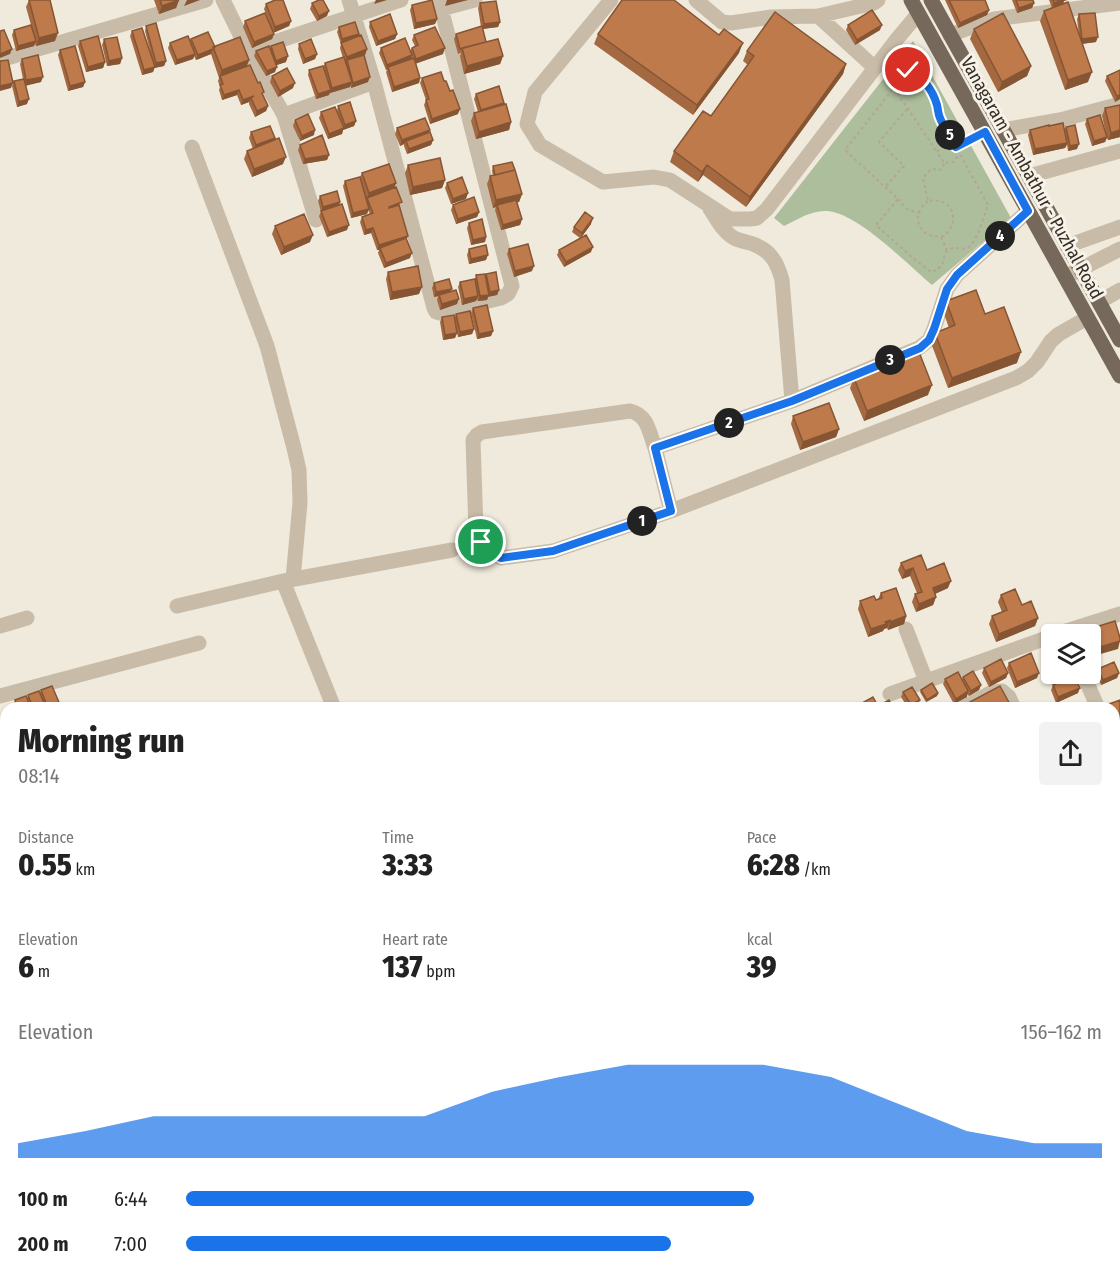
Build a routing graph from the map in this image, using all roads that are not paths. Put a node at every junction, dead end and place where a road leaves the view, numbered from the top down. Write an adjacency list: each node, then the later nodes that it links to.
1 (206, 0): 17 (street)
2 (223, 0): 16 (street)
3 (349, 0): 13 (street)
4 (401, 0): 13 (street)
5 (475, 0): 11 (street)
6 (611, 0): 26 (street)
7 (696, 0): 14 (street)
8 (878, 0): 14 (street)
9 (931, 0): 15 (main road, Vanagaram - Ambathur - Puzhal Road)
10 (1120, 3): 15 (street)
11 (440, 4): 19 (street)
12 (915, 7): 18 (street); 27 (main road, Vanagaram - Ambathur - Puzhal Road)
13 (354, 15): 16 (street); 19 (street)
14 (818, 16): 18 (street)
15 (950, 35): 22 (main road, Vanagaram - Ambathur - Puzhal Road)
16 (248, 51): 21 (street)
17 (0, 60)
18 (875, 68): 26 (street)
19 (374, 82): 21 (street)
20 (1120, 104): 22 (street)
21 (284, 115): 28 (street)
22 (1003, 130): 25 (main road, Vanagaram - Ambathur - Puzhal Road)
23 (192, 147): 43 (street)
24 (1120, 151): 25 (street)
25 (1029, 176): 30 (main road, Vanagaram - Ambathur - Puzhal Road)
26 (707, 204): 39 (street)
27 (1028, 211): 33 (main road, Vanagaram - Ambathur - Puzhal Road); 39 (street)
28 (316, 220)
29 (1120, 227): 30 (street)
30 (1067, 246): 32 (main road, Vanagaram - Ambathur - Puzhal Road)
31 (1120, 249): 32 (street)
32 (1080, 269): 33 (street); 35 (main road, Vanagaram - Ambathur - Puzhal Road)
33 (1065, 277): 36 (main road, Vanagaram - Ambathur - Puzhal Road)
34 (1120, 290): 35 (street)
35 (1099, 302): 37 (main road, Vanagaram - Ambathur - Puzhal Road)
36 (1087, 318): 38 (main road, Vanagaram - Ambathur - Puzhal Road); 41 (street)
37 (1120, 340)
38 (1120, 376)
39 (792, 401): 40 (street)
40 (655, 448): 41 (street); 41 (street)
41 (671, 511)
42 (452, 550): 43 (street)
43 (288, 580): 44 (street); 56 (street)
44 (177, 606)
45 (1120, 614): 47 (street)
46 (27, 618): 48 (street)
47 (1088, 624)
48 (0, 626)
49 (906, 629): 52 (street)
50 (1041, 640): 52 (street)
51 (199, 643): 55 (street)
52 (926, 681): 54 (street)
53 (1087, 684): 59 (street)
54 (890, 694)
55 (0, 696)
56 (332, 702)
57 (974, 702): 58 (street)
58 (1011, 702)
59 (1095, 702)

